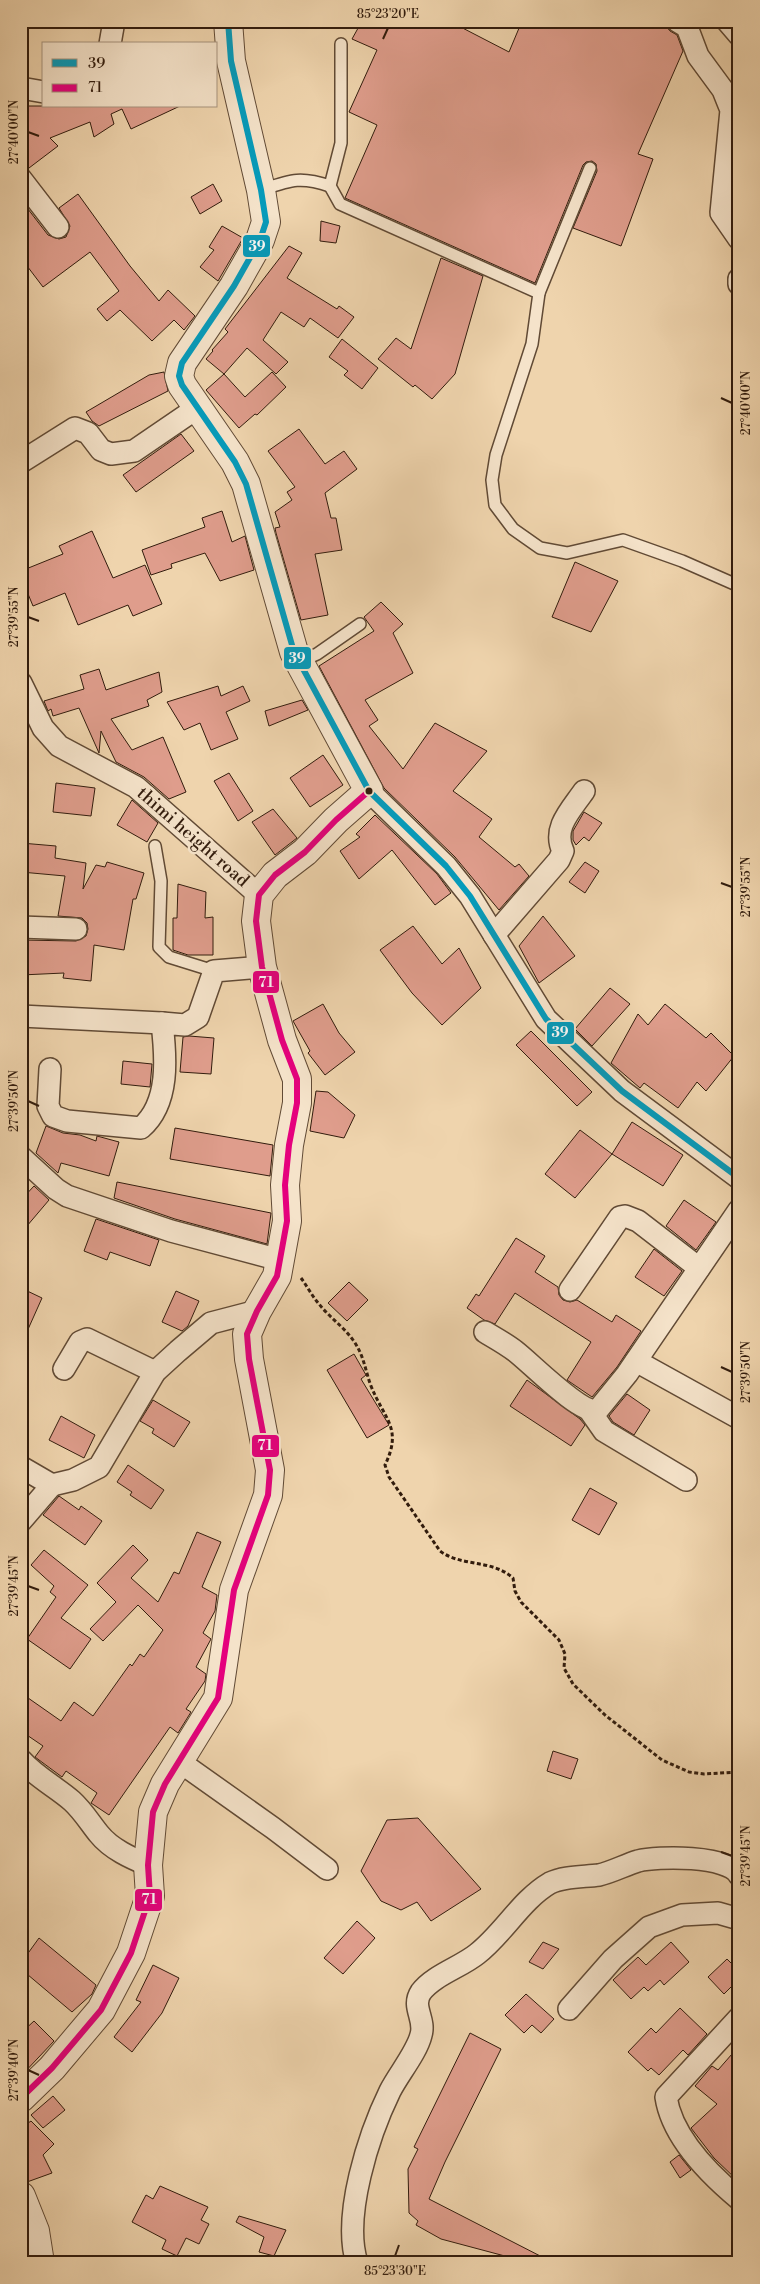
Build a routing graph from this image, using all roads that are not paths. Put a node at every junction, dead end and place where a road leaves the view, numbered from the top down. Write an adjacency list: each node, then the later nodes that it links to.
1 (114, 21): 6 (street)
2 (228, 21): 13 (street)
3 (677, 21): 10 (street)
4 (727, 21): 5 (street)
5 (739, 35)
6 (110, 42)
7 (340, 44): 14 (lane)
8 (21, 88): 9 (street)
9 (42, 92)
10 (735, 108): 16 (street)
11 (590, 168): 19 (lane)
12 (21, 179): 15 (street)
13 (260, 186): 14 (lane); 20 (street)
14 (330, 186): 19 (lane)
15 (58, 227)
16 (739, 239)
17 (739, 278): 18 (street)
18 (739, 284)
19 (538, 293): 22 (lane)
20 (197, 408): 21 (street); 24 (street)
21 (21, 462)
22 (739, 586)
23 (360, 624): 24 (lane)
24 (299, 662): 26 (street)
25 (21, 683): 29 (street, thimi height road)
26 (369, 790): 29 (street); 32 (street)
27 (584, 790): 32 (street)
28 (156, 846): 34 (lane)
29 (258, 895): 33 (street)
30 (21, 927): 31 (street)
31 (76, 929)
32 (494, 934): 39 (street)
33 (262, 968): 34 (street); 41 (street)
34 (214, 971): 36 (street)
35 (21, 1016): 36 (street)
36 (162, 1023): 37 (street)
37 (50, 1069)
38 (21, 1157): 41 (street)
39 (739, 1178)
40 (739, 1210): 42 (street)
41 (280, 1260): 44 (street)
42 (699, 1268): 43 (street); 46 (street)
43 (570, 1290)
44 (257, 1311): 48 (street); 56 (street)
45 (485, 1332): 49 (street)
46 (636, 1361): 49 (street); 50 (street)
47 (64, 1369): 48 (street)
48 (155, 1372): 53 (street)
49 (590, 1411): 52 (street)
50 (739, 1418)
51 (21, 1467): 53 (street)
52 (686, 1480)
53 (52, 1485): 54 (street)
54 (21, 1521)
55 (21, 1760): 57 (street)
56 (180, 1762): 57 (street); 58 (street)
57 (148, 1865): 63 (street)
58 (327, 1869)
59 (739, 1874): 67 (street)
60 (739, 1919): 61 (street)
61 (570, 2009)
62 (739, 2018): 65 (street)
63 (21, 2098)
64 (21, 2196): 66 (street)
65 (739, 2199)
66 (40, 2263)
67 (357, 2263)

